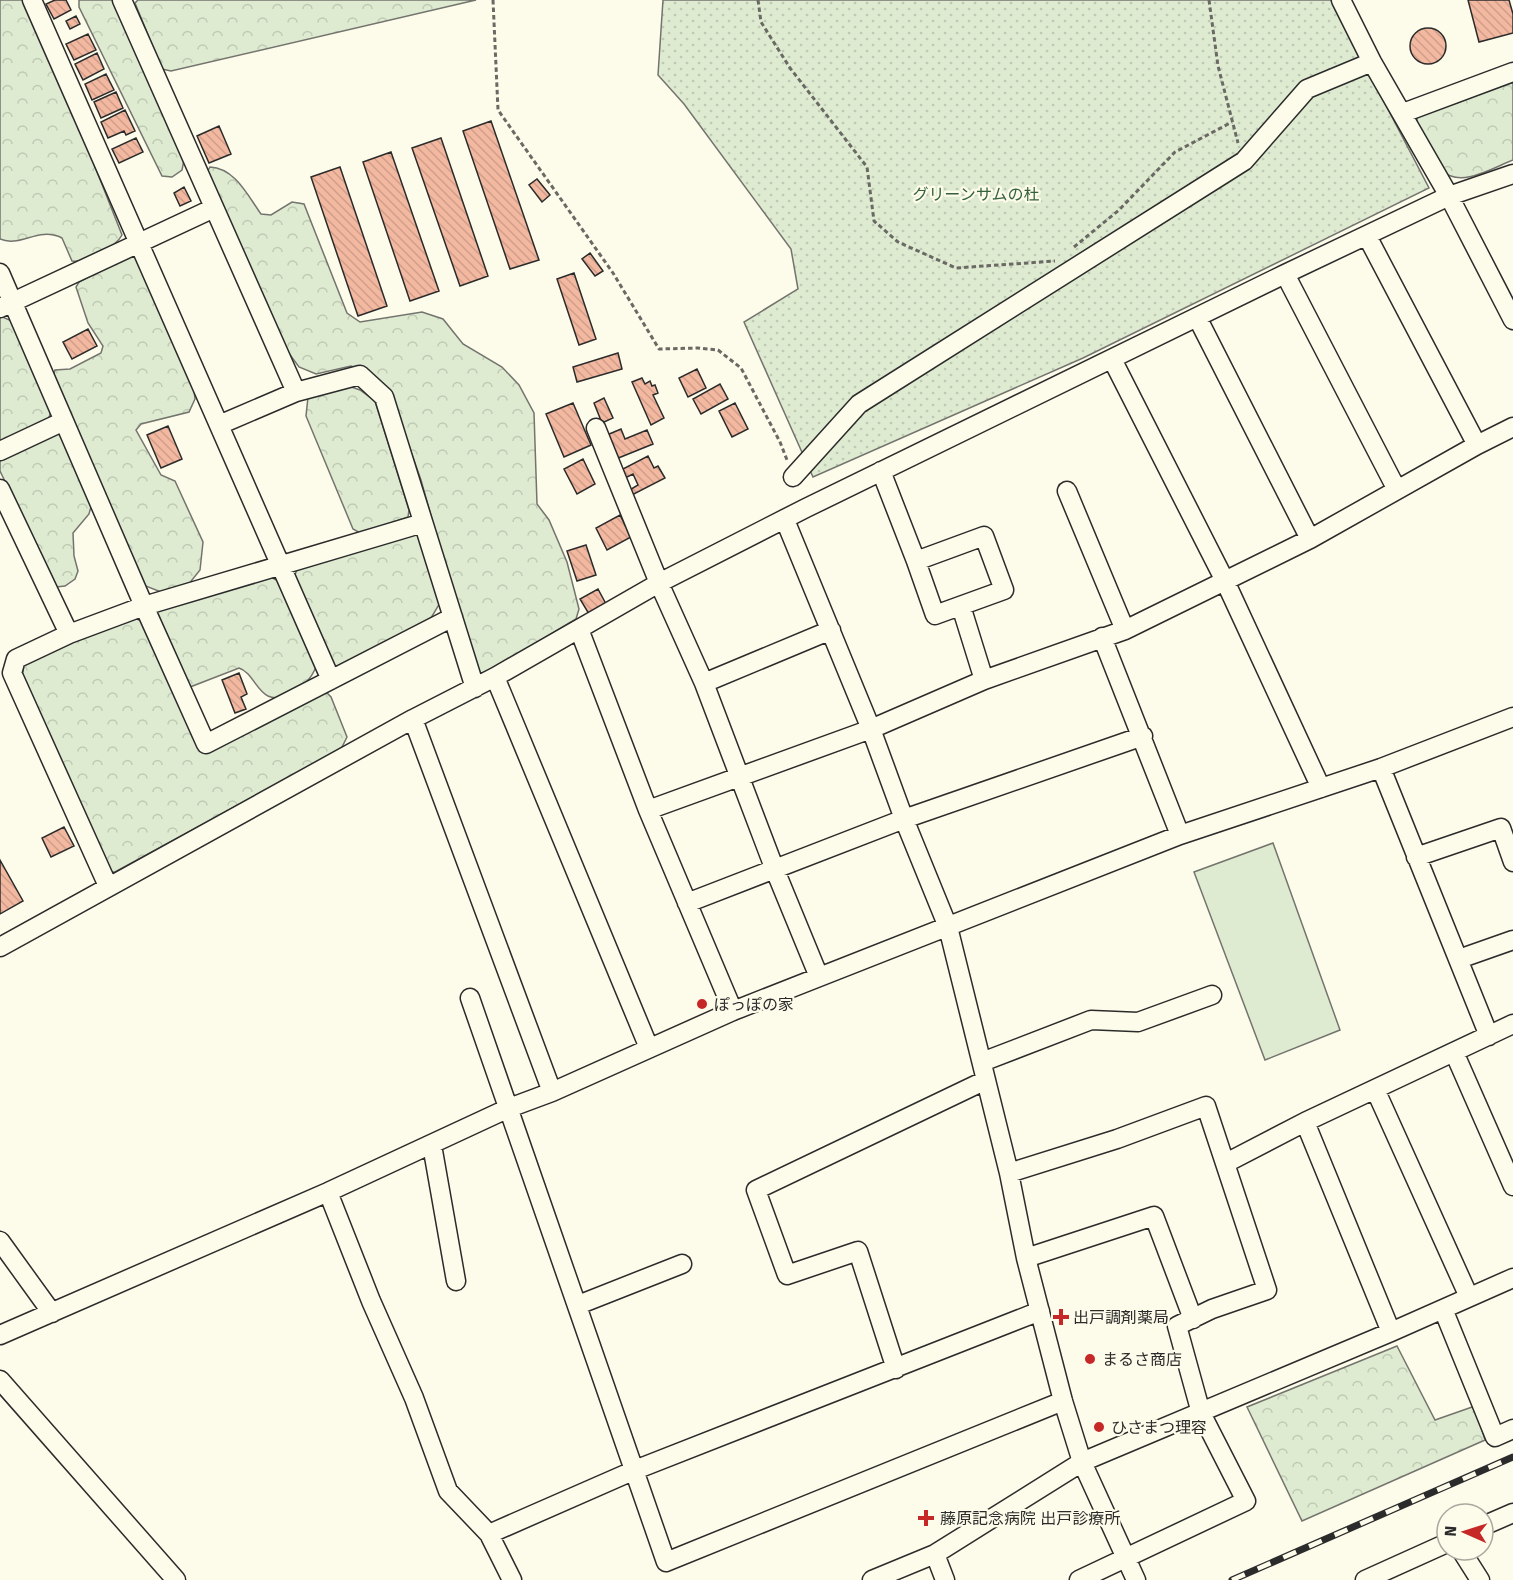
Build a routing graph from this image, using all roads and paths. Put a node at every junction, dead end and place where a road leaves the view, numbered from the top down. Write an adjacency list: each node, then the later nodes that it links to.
1 (32, 0): 16 (street)
2 (122, 0): 14 (street)
3 (493, 0): 33 (path)
4 (758, 0): 18 (path)
5 (1209, 0): 10 (path)
6 (1341, 0): 7 (street)
7 (1372, 62): 9 (street); 11 (street)
8 (1513, 72): 9 (street)
9 (1403, 113): 13 (street)
10 (1232, 122): 11 (path); 17 (path)
11 (1244, 161): 33 (street)
12 (1513, 174): 13 (street)
13 (1449, 196): 15 (street); 23 (street)
14 (214, 208): 16 (street); 25 (street)
15 (1367, 236): 20 (street); 30 (street)
16 (138, 244): 21 (street); 27 (street)
17 (1066, 254)
18 (1058, 261)
19 (0, 273): 21 (street)
20 (1285, 274): 22 (street); 35 (street)
21 (6, 305): 26 (street)
22 (1197, 317): 24 (street); 39 (street)
23 (1513, 320)
24 (1112, 359): 32 (street); 42 (street)
25 (296, 392): 27 (street); 38 (street)
26 (64, 421): 31 (street); 44 (street)
27 (219, 425): 41 (street)
28 (1513, 427): 30 (street)
29 (596, 428): 43 (street)
30 (1477, 445): 35 (street)
31 (0, 451)
32 (881, 471): 37 (street); 40 (street)
33 (793, 477)
34 (0, 489): 50 (street)
35 (1397, 490): 39 (street)
36 (1067, 491): 49 (street)
37 (785, 520): 43 (street); 48 (street)
38 (423, 523): 41 (street); 46 (street)
39 (1310, 539): 42 (street)
40 (916, 561): 45 (street); 45 (street)
41 (280, 565): 44 (street); 53 (street)
42 (1225, 581): 49 (street); 63 (street)
43 (659, 583): 47 (street); 55 (street)
44 (144, 606): 50 (street); 53 (street)
45 (961, 606): 54 (street)
46 (453, 617): 53 (street); 56 (street)
47 (579, 629): 52 (street); 64 (street)
48 (831, 630): 55 (street); 59 (street)
49 (1125, 630): 51 (street)
50 (69, 634): 70 (street)
51 (1102, 637): 54 (street); 60 (street)
52 (495, 677): 56 (street); 82 (street)
53 (331, 680)
54 (984, 680): 59 (street)
55 (704, 683): 62 (street)
56 (475, 688): 58 (street)
57 (1513, 717): 61 (street)
58 (413, 719): 70 (street); 86 (street)
59 (871, 729): 62 (street); 65 (street)
60 (1143, 736): 65 (street); 66 (street)
61 (1380, 768): 63 (street); 67 (street)
62 (739, 776): 64 (street); 69 (street)
63 (1321, 788): 66 (street)
64 (648, 810): 71 (street)
65 (904, 819): 69 (street); 72 (street)
66 (1180, 836): 72 (street)
67 (1416, 857): 68 (street); 75 (street)
68 (1513, 862)
69 (775, 870): 71 (street); 76 (street)
70 (108, 886): 74 (street)
71 (687, 903): 79 (street)
72 (948, 927): 76 (street); 84 (street)
73 (1513, 940): 75 (street)
74 (0, 947)
75 (1459, 959): 81 (street)
76 (819, 977): 79 (street)
77 (1212, 995): 84 (street)
78 (470, 998): 87 (street)
79 (733, 1011): 82 (street)
80 (1513, 1024): 81 (street)
81 (1489, 1036): 83 (street)
82 (649, 1048): 86 (street)
83 (1454, 1052): 85 (street); 90 (street)
84 (984, 1071): 92 (street); 108 (street)
85 (1375, 1089): 88 (street); 100 (street)
86 (552, 1092): 87 (street)
87 (509, 1108): 89 (street); 101 (street)
88 (1305, 1122): 91 (street); 106 (street)
89 (432, 1145): 94 (street); 99 (street)
90 (1507, 1157): 93 (street)
91 (1226, 1163): 92 (street); 105 (street)
92 (1009, 1173): 96 (street)
93 (1513, 1186)
94 (328, 1192): 104 (street); 117 (street)
95 (0, 1241): 104 (street)
96 (1026, 1258): 103 (street); 105 (street)
97 (682, 1264): 101 (street)
98 (1513, 1278): 100 (street)
99 (456, 1281)
100 (1469, 1297): 102 (street)
101 (578, 1305): 114 (street)
102 (1443, 1309): 106 (street); 112 (street)
103 (1040, 1311): 108 (street); 110 (street)
104 (52, 1313): 107 (street)
105 (1192, 1319): 111 (street)
106 (1391, 1332): 111 (street)
107 (0, 1335)
108 (896, 1369): 114 (street)
109 (0, 1380): 122 (street)
110 (1063, 1401): 113 (street); 114 (street)
111 (1201, 1413): 113 (street); 120 (street)
112 (1513, 1429)
113 (1082, 1462): 119 (street); 120 (street)
114 (635, 1470): 117 (street)
115 (1513, 1513): 116 (street)
116 (1495, 1521)
117 (489, 1534): 123 (street)
118 (1435, 1548): 128 (street)
119 (935, 1554): 124 (street); 125 (street)
120 (1125, 1559): 126 (street); 127 (street)
121 (1469, 1562): 129 (street)
122 (177, 1580)
123 (512, 1580)
124 (872, 1580)
125 (945, 1580)
126 (1079, 1580)
127 (1136, 1580)
128 (1365, 1580)
129 (1480, 1580)

